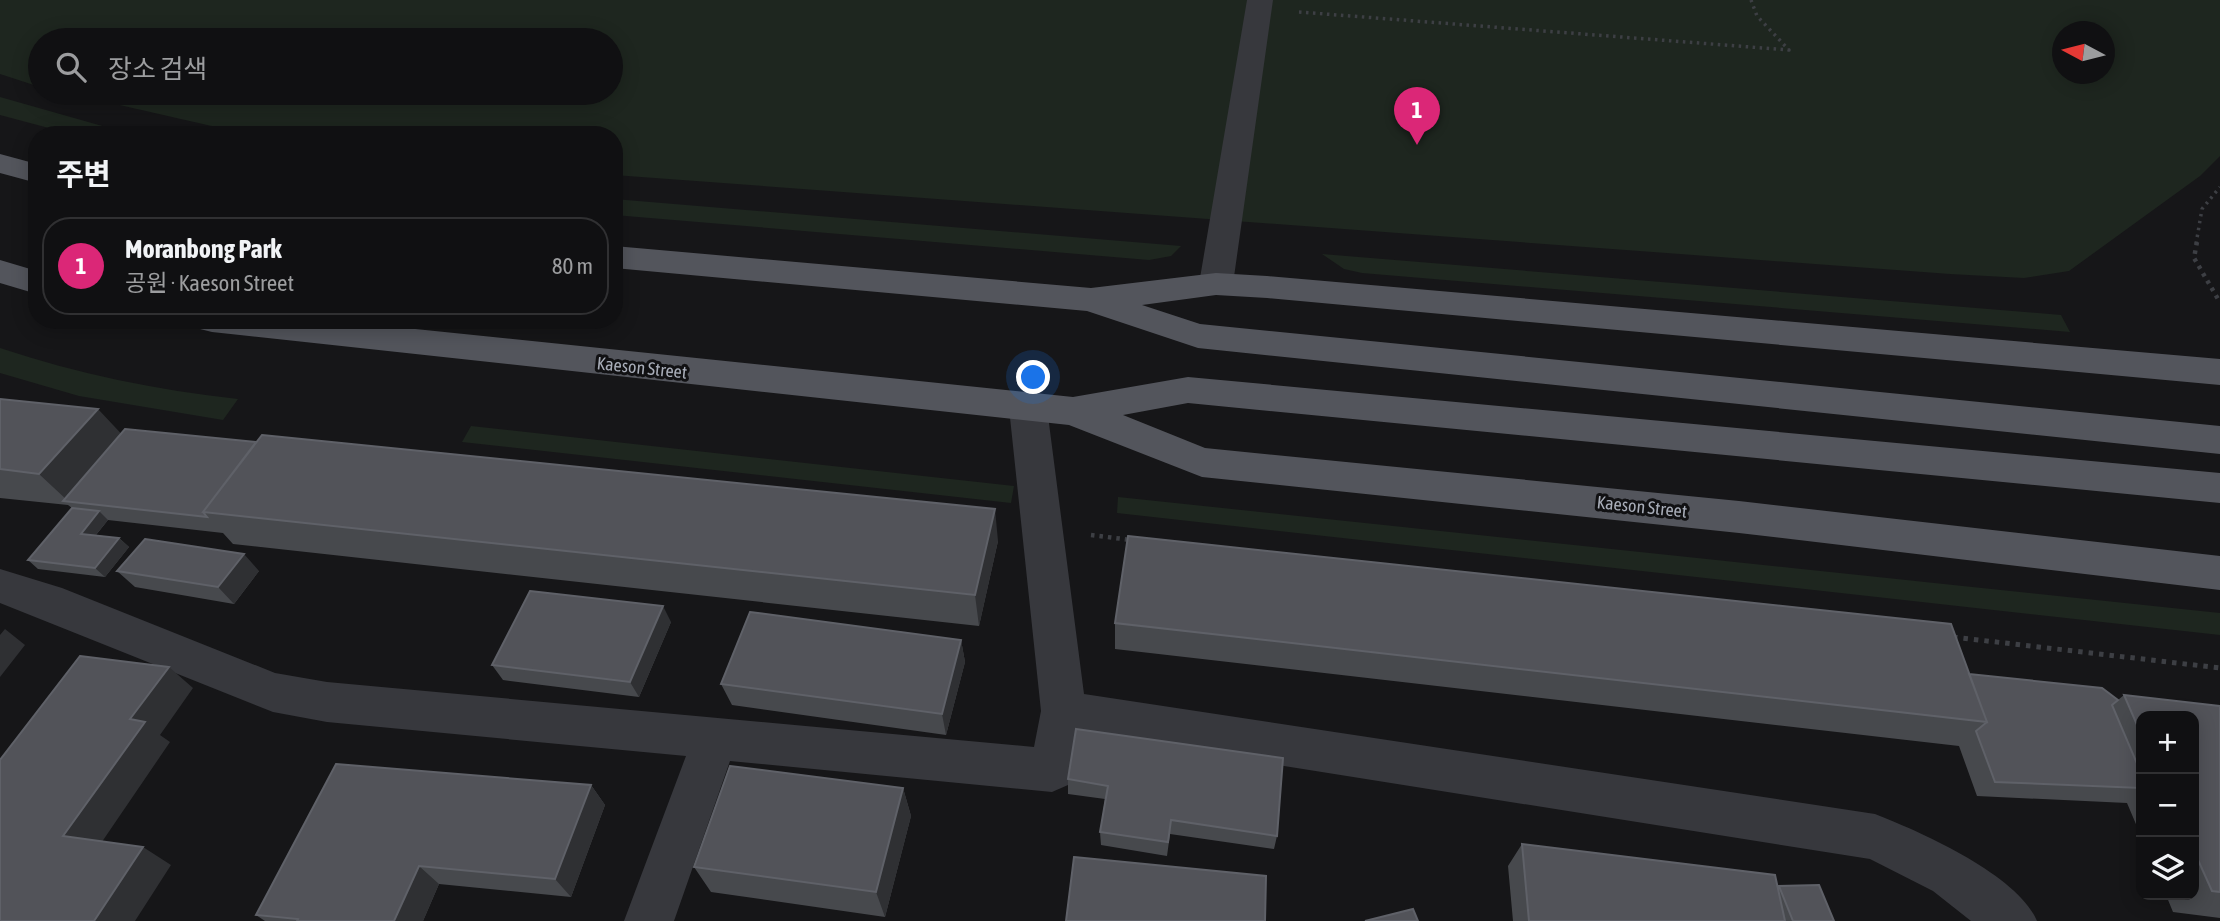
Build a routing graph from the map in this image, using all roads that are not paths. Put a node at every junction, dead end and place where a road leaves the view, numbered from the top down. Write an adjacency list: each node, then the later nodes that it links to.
1 (1260, 5): 7 (street)
2 (0, 163): 3 (main road)
3 (28, 171)
4 (623, 258): 8 (main road)
5 (0, 271): 6 (main road)
6 (28, 280)
7 (1216, 284): 8 (main road); 10 (main road)
8 (1091, 300): 13 (main road)
9 (295, 329): 11 (main road, Kaeson Street)
10 (2220, 372)
11 (1028, 408): 12 (main road, Kaeson Street); 17 (street)
12 (1073, 411): 14 (main road, Kaeson Street); 15 (main road, Kaeson Street)
13 (2220, 440)
14 (2220, 488)
15 (2220, 573)
16 (0, 586): 18 (street)
17 (1064, 711): 18 (street); 20 (street)
18 (715, 738): 19 (street)
19 (649, 921)
20 (2012, 921)

